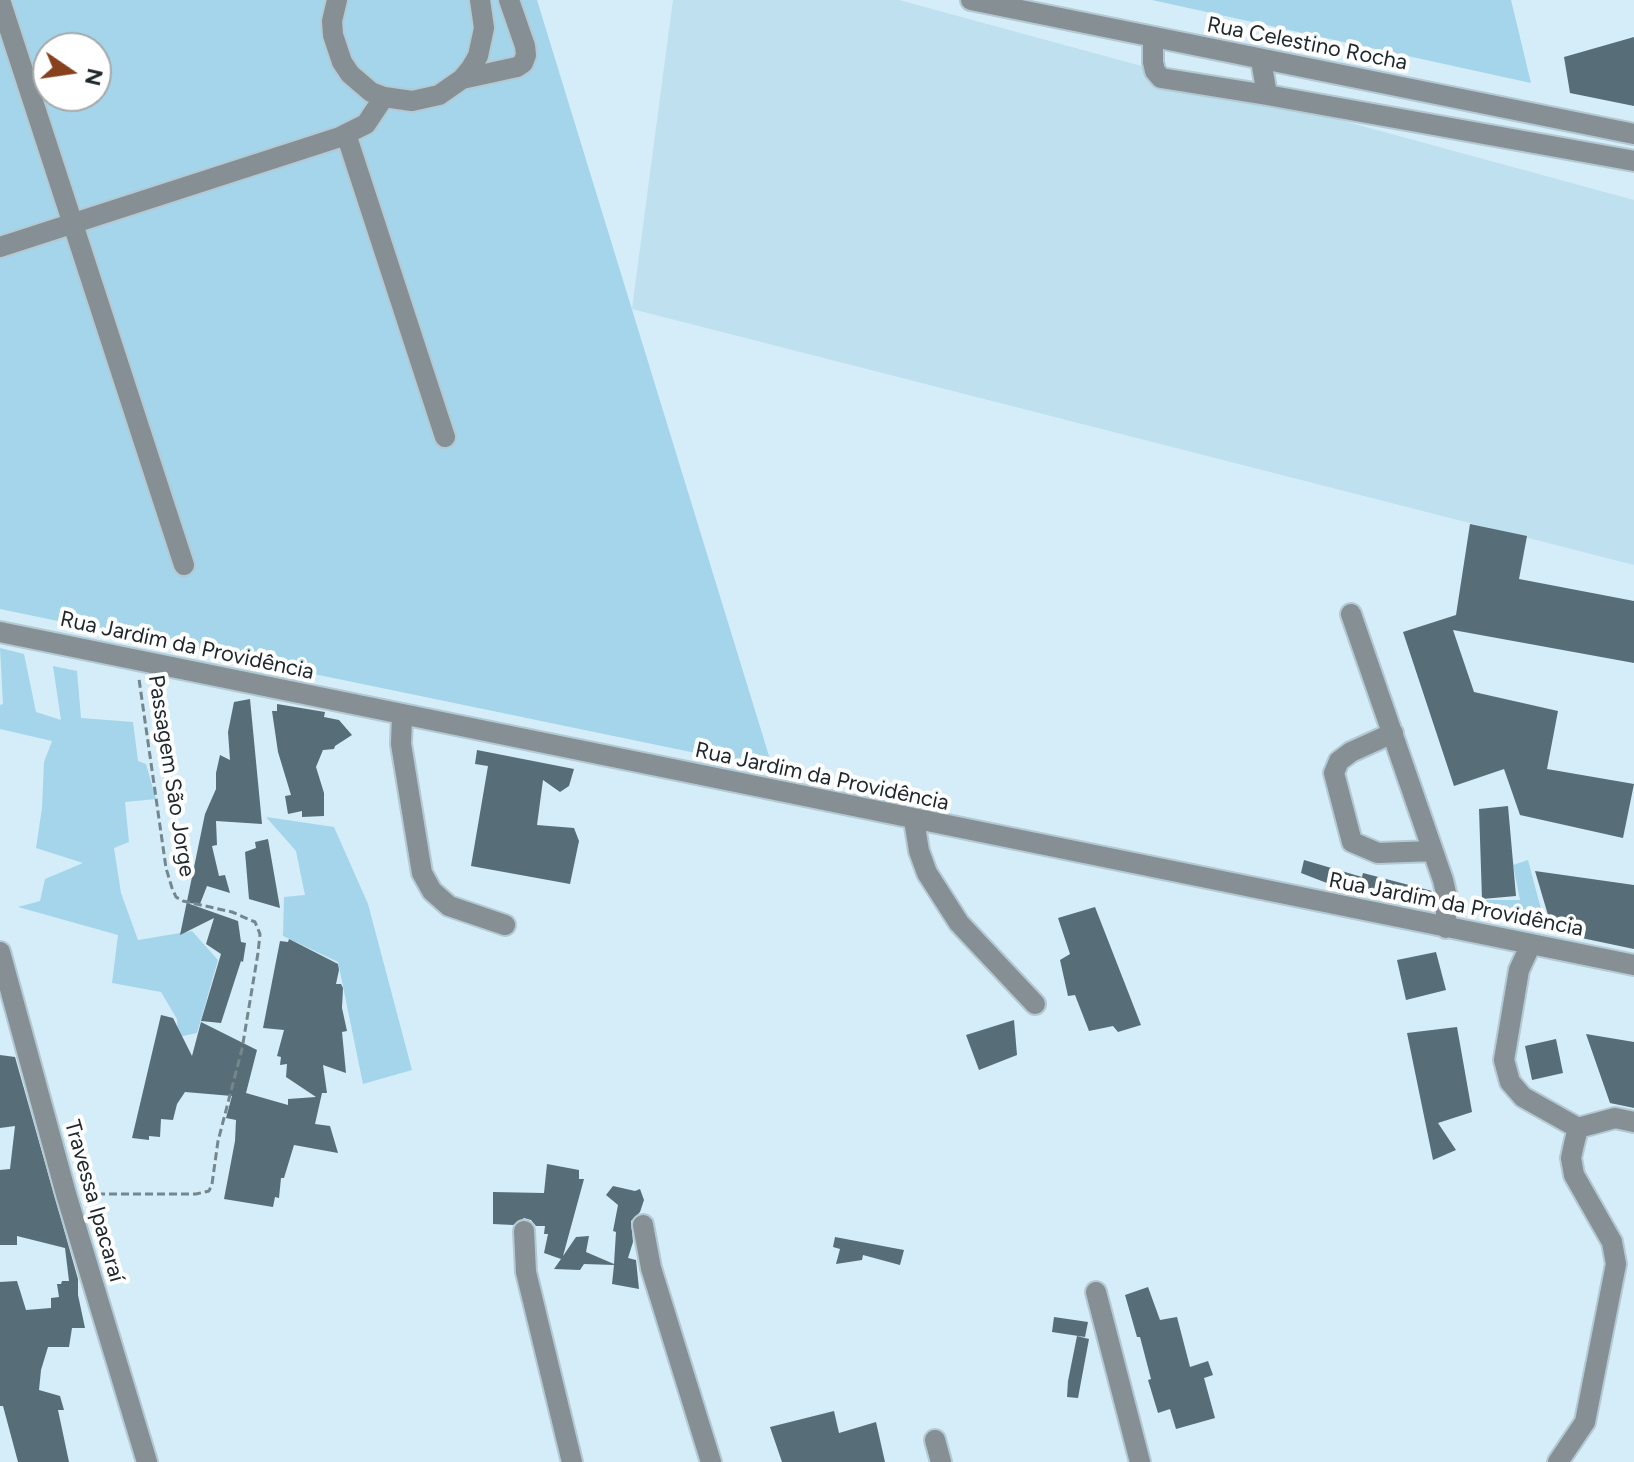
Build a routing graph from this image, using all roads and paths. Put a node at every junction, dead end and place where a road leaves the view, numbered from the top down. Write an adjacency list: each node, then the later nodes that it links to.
1 (0, 0): 16 (street)
2 (320, 0): 7 (street)
3 (337, 0): 7 (street)
4 (480, 0): 10 (street)
5 (509, 0): 10 (street)
6 (971, 0): 8 (street, Rua Celestino Rocha)
7 (333, 35): 12 (street)
8 (1153, 37): 9 (street, Rua Celestino Rocha); 11 (street)
9 (1261, 60): 11 (street); 14 (street, Rua Celestino Rocha)
10 (462, 79): 12 (street)
11 (1267, 95): 15 (street)
12 (384, 97): 13 (street)
13 (346, 134): 16 (street); 18 (street)
14 (1634, 134)
15 (1634, 161)
16 (71, 224): 17 (street); 19 (street)
17 (0, 247)
18 (445, 437)
19 (184, 565)
20 (1351, 614): 24 (street)
21 (0, 632): 22 (street, Rua Jardim da Providência)
22 (136, 660): 23 (street, Rua Jardim da Providência); 35 (path, Passagem São Jorge)
23 (402, 716): 25 (street, Rua Jardim da Providência); 27 (street)
24 (1393, 733): 26 (street); 26 (street)
25 (914, 820): 28 (street, Rua Jardim da Providência); 32 (street)
26 (1433, 851): 28 (street)
27 (505, 925)
28 (1446, 928): 29 (street, Rua Jardim da Providência)
29 (1531, 944): 31 (street, Rua Jardim da Providência); 34 (street)
30 (0, 952): 35 (street, Travessa Ipacaraí)
31 (1634, 965)
32 (1035, 1004)
33 (1634, 1122): 34 (street)
34 (1578, 1128): 45 (street)
35 (66, 1194): 40 (street, Travessa Ipacaraí)
36 (643, 1225): 42 (street)
37 (524, 1231): 41 (street)
38 (1096, 1292): 44 (street)
39 (935, 1440): 43 (street)
40 (147, 1462)
41 (572, 1462)
42 (711, 1462)
43 (941, 1462)
44 (1140, 1462)
45 (1558, 1462)

